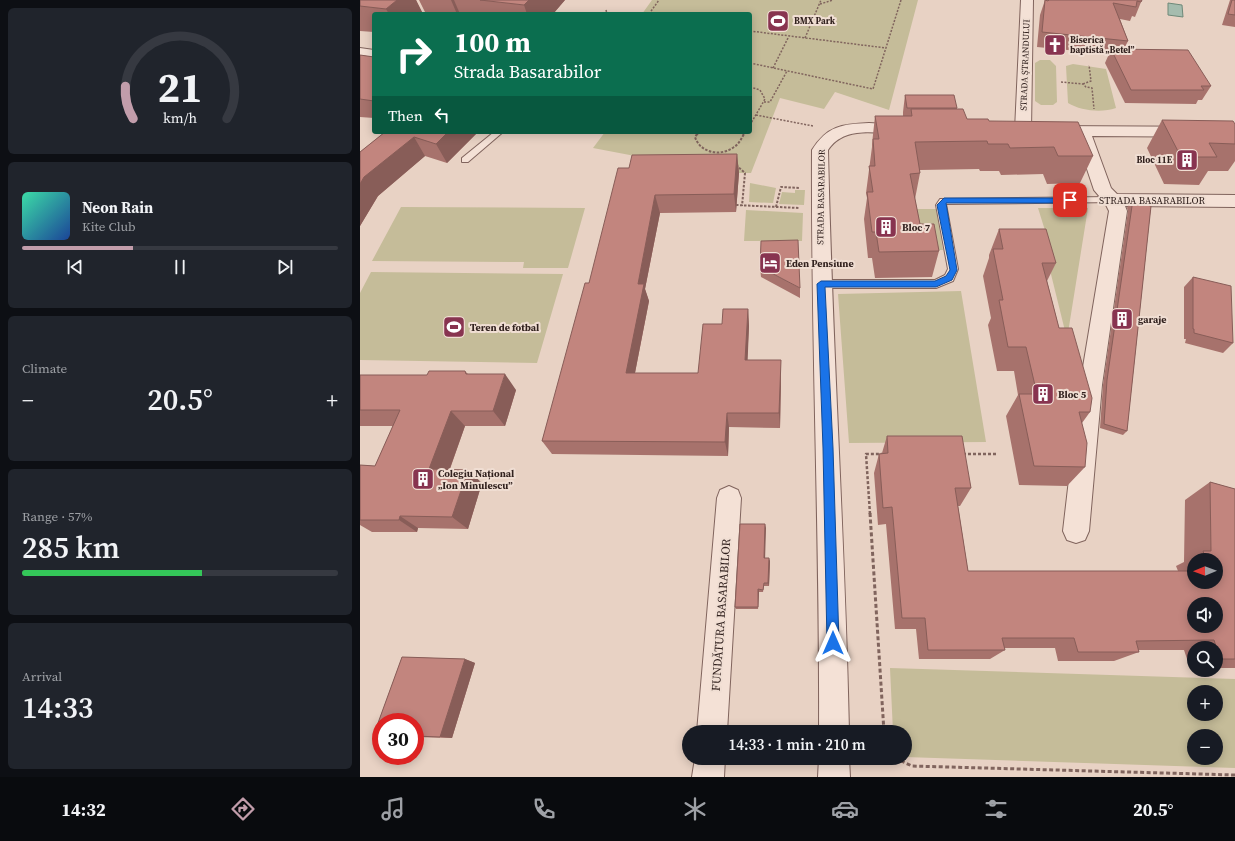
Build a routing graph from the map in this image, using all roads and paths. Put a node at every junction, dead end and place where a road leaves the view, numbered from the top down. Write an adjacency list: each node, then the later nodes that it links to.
1 (659, 0): 7 (path)
2 (821, 0): 6 (path)
3 (833, 0): 6 (path)
4 (901, 0): 11 (path)
5 (1027, 0): 27 (street, STRADA ȘTRANDULUI)
6 (819, 4): 10 (path)
7 (650, 12)
8 (752, 31): 9 (path)
9 (789, 36): 10 (path); 16 (path)
10 (805, 38): 11 (path)
11 (886, 48): 17 (path)
12 (360, 52): 13 (street)
13 (372, 54)
14 (752, 63): 16 (path)
15 (1089, 65): 19 (path)
16 (773, 68): 17 (path)
17 (787, 71): 21 (path)
18 (1060, 82): 19 (path)
19 (1083, 84): 22 (path)
20 (752, 88): 21 (path)
21 (764, 102): 23 (path)
22 (1094, 109)
23 (756, 116): 24 (path); 26 (path)
24 (752, 122)
25 (921, 130): 26 (street)
26 (841, 131): 36 (street, STRADA BASARABILOR)
27 (1082, 131): 28 (street); 37 (street)
28 (1235, 132)
29 (497, 134): 34 (lane)
30 (698, 134): 32 (path)
31 (744, 134): 32 (path)
32 (720, 152): 33 (path)
33 (725, 156)
34 (465, 160)
35 (735, 164): 40 (path)
36 (820, 199): 41 (path); 41 (path); 42 (street, STRADA BASARABILOR)
37 (1113, 200): 38 (street, STRADA BASARABILOR); 42 (lane, STRADA BASARABILOR); 47 (street)
38 (1235, 201)
39 (736, 205): 40 (path)
40 (742, 206): 41 (path)
41 (776, 207)
42 (821, 284): 49 (street, STRADA BASARABILOR)
43 (888, 454): 50 (path)
44 (958, 454): 45 (path)
45 (996, 454)
46 (729, 498): 48 (street, FUNDĂTURA BASARABILOR)
47 (1076, 531)
48 (713, 725)
49 (834, 725)
50 (884, 725)
51 (709, 765): 55 (street)
52 (834, 765): 56 (street)
53 (910, 765): 54 (path)
54 (1235, 776)
55 (708, 777)
56 (834, 777)

